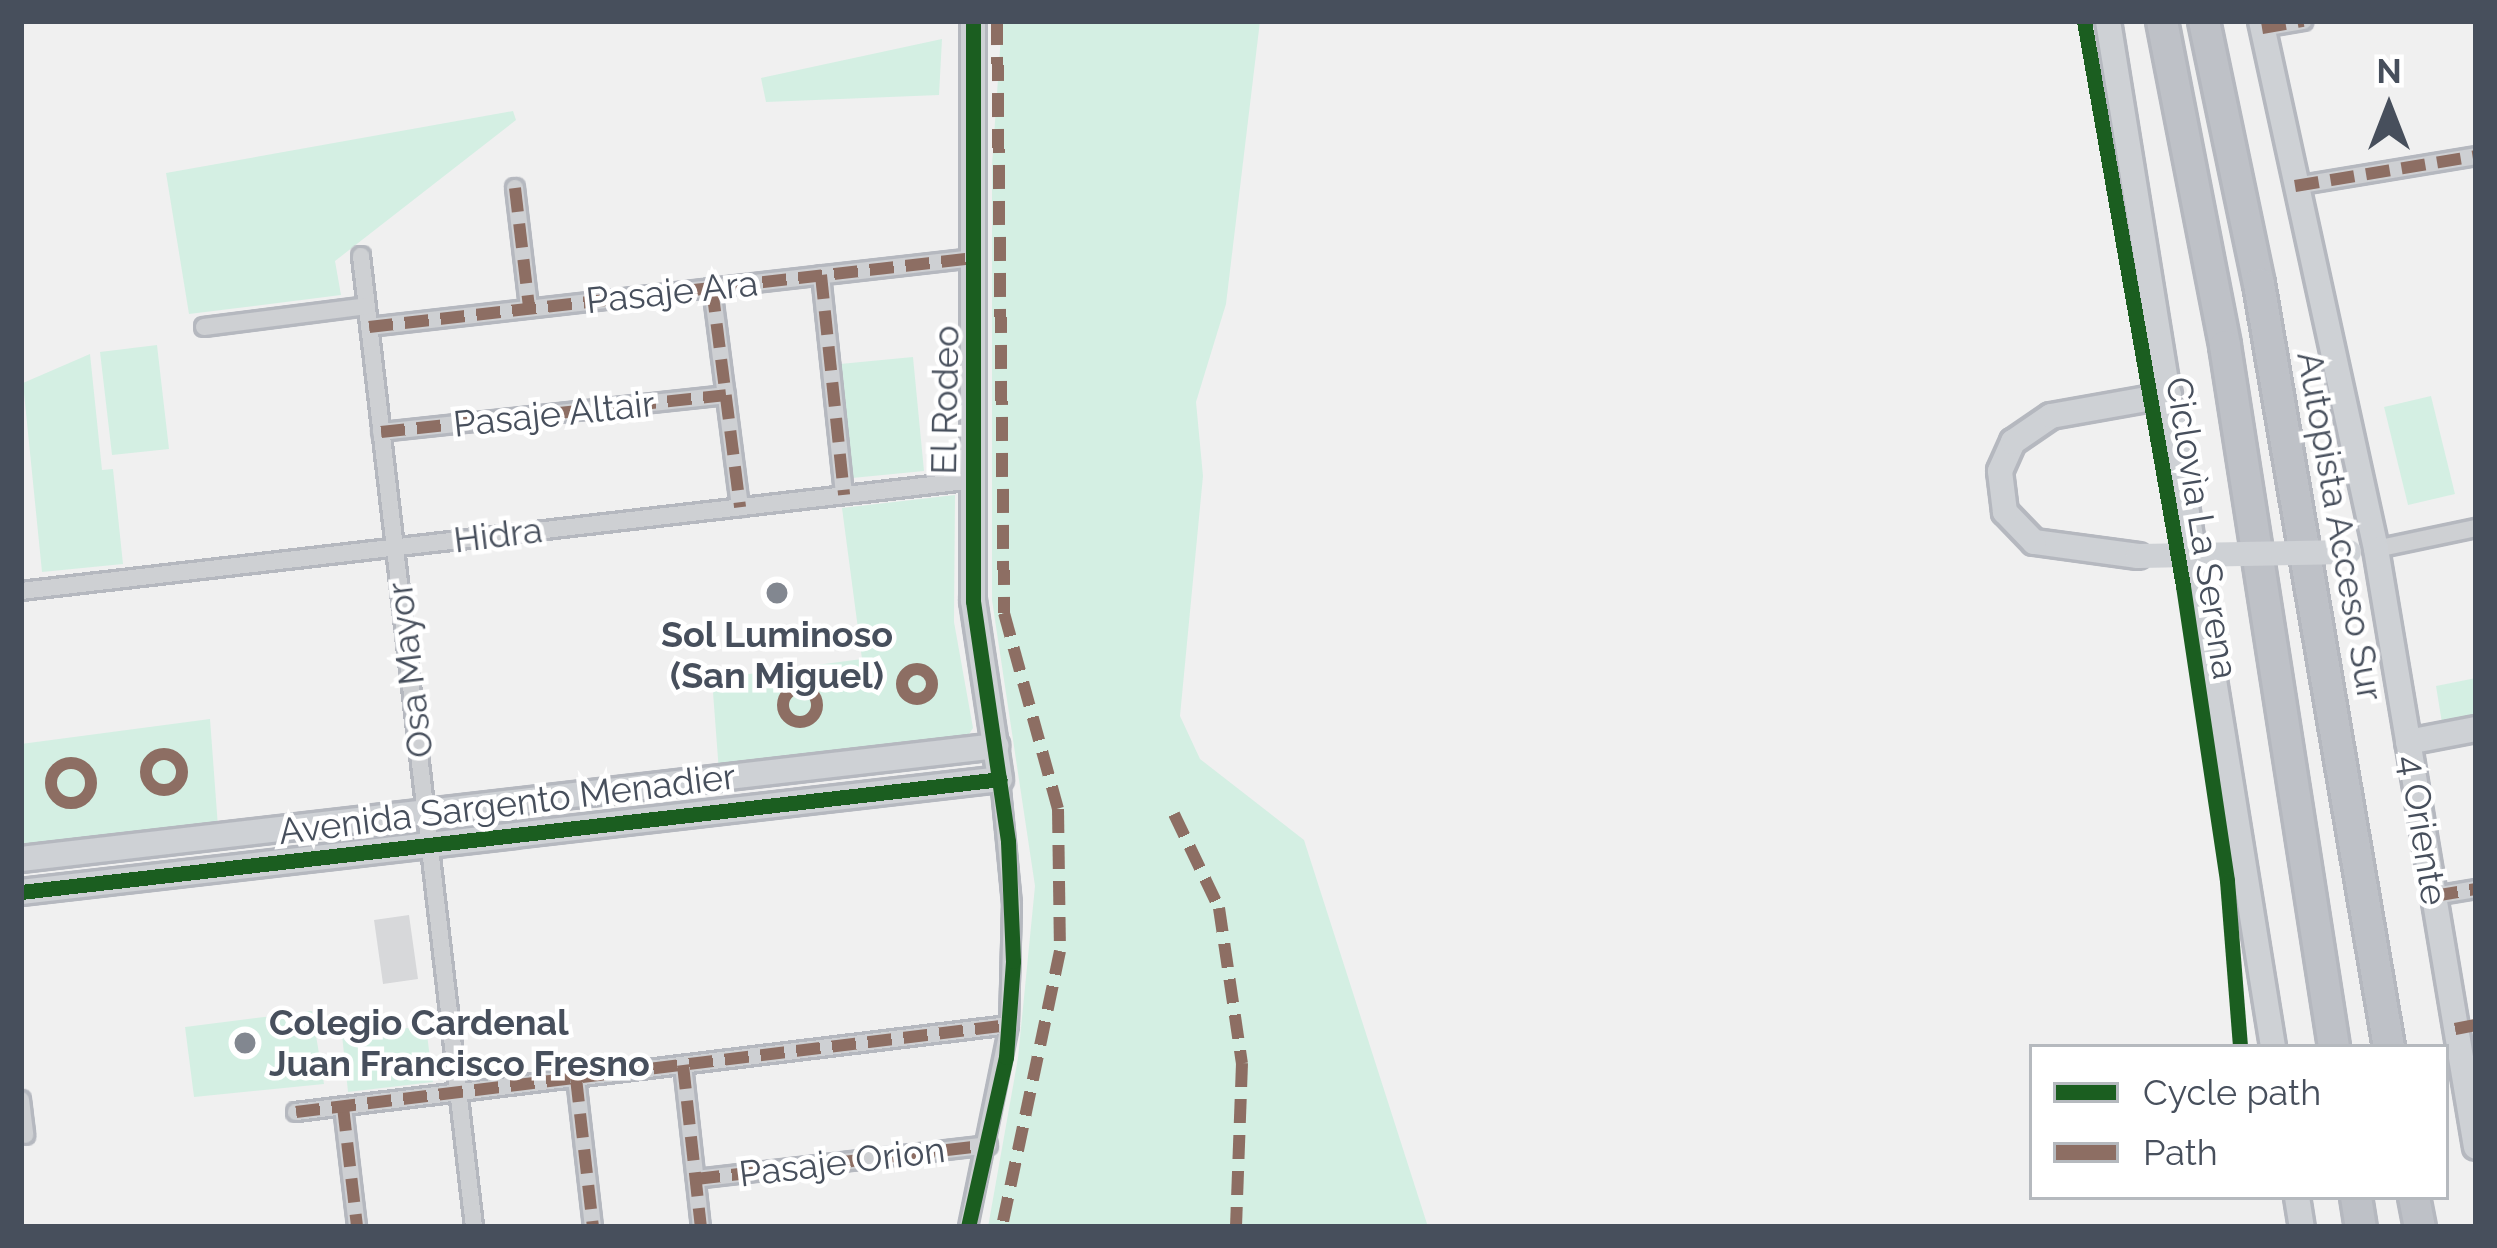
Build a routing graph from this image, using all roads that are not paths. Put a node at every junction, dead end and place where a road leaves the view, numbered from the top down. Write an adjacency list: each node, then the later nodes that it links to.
1 (974, 21): 11 (main road, El Rodeo)
2 (2108, 21): 19 (main road)
3 (2162, 21): 41 (highway)
4 (2204, 21): 42 (highway, Autopista Acceso Sur)
5 (2303, 21): 6 (street)
6 (2261, 24): 8 (main road, 4 Oriente)
7 (2476, 156): 8 (street)
8 (2295, 186): 26 (main road, 4 Oriente)
9 (515, 188): 15 (street)
10 (361, 256): 14 (street, Osa Mayor)
11 (974, 258): 12 (street, Pasaje Ara); 21 (main road, El Rodeo)
12 (821, 275): 13 (street, Pasaje Ara); 22 (street)
13 (712, 288): 15 (street, Pasaje Ara); 18 (street)
14 (367, 306): 16 (street); 17 (street, Osa Mayor)
15 (529, 308): 17 (street, Pasaje Ara)
16 (204, 327)
17 (369, 327): 20 (street, Osa Mayor)
18 (726, 395): 20 (street, Pasaje Altair); 23 (street)
19 (2169, 395): 26 (main road, bridge); 40 (main road)
20 (382, 432): 25 (street, Osa Mayor)
21 (975, 480): 22 (street, Hidra); 30 (main road, El Rodeo)
22 (844, 495): 23 (street, Hidra)
23 (740, 507): 25 (street, Hidra)
24 (2476, 529): 26 (street)
25 (395, 547): 27 (street, Hidra); 32 (street, Osa Mayor)
26 (2376, 549): 29 (main road, 4 Oriente)
27 (21, 590)
28 (2476, 729): 29 (main road)
29 (2408, 742): 37 (main road, 4 Oriente)
30 (996, 746): 31 (main road, El Rodeo); 32 (main road, Avenida Sargento Menadier)
31 (1000, 778): 33 (main road, Avenida Sargento Menadier); 38 (street)
32 (427, 809): 33 (street, Osa Mayor); 34 (main road, Avenida Sargento Menadier)
33 (427, 842): 36 (main road, Avenida Sargento Menadier); 45 (street, Osa Mayor)
34 (21, 859)
35 (2476, 889): 37 (street)
36 (21, 892)
37 (2434, 896): 39 (main road, 4 Oriente)
38 (1009, 1025): 43 (street); 50 (street)
39 (2466, 1027): 51 (main road, 4 Oriente)
40 (2273, 1044)
41 (2334, 1044)
42 (2388, 1044)
43 (683, 1065): 44 (street); 52 (street)
44 (576, 1078): 45 (street); 55 (street)
45 (457, 1092): 47 (street); 54 (street, Osa Mayor)
46 (21, 1100): 49 (street)
47 (343, 1106): 48 (street); 53 (street)
48 (296, 1112)
49 (25, 1135)
50 (988, 1145): 52 (street, Pasaje Orion); 57 (street)
51 (2476, 1147)
52 (696, 1178): 56 (street)
53 (357, 1227)
54 (474, 1227)
55 (593, 1227)
56 (701, 1227)
57 (968, 1227)

